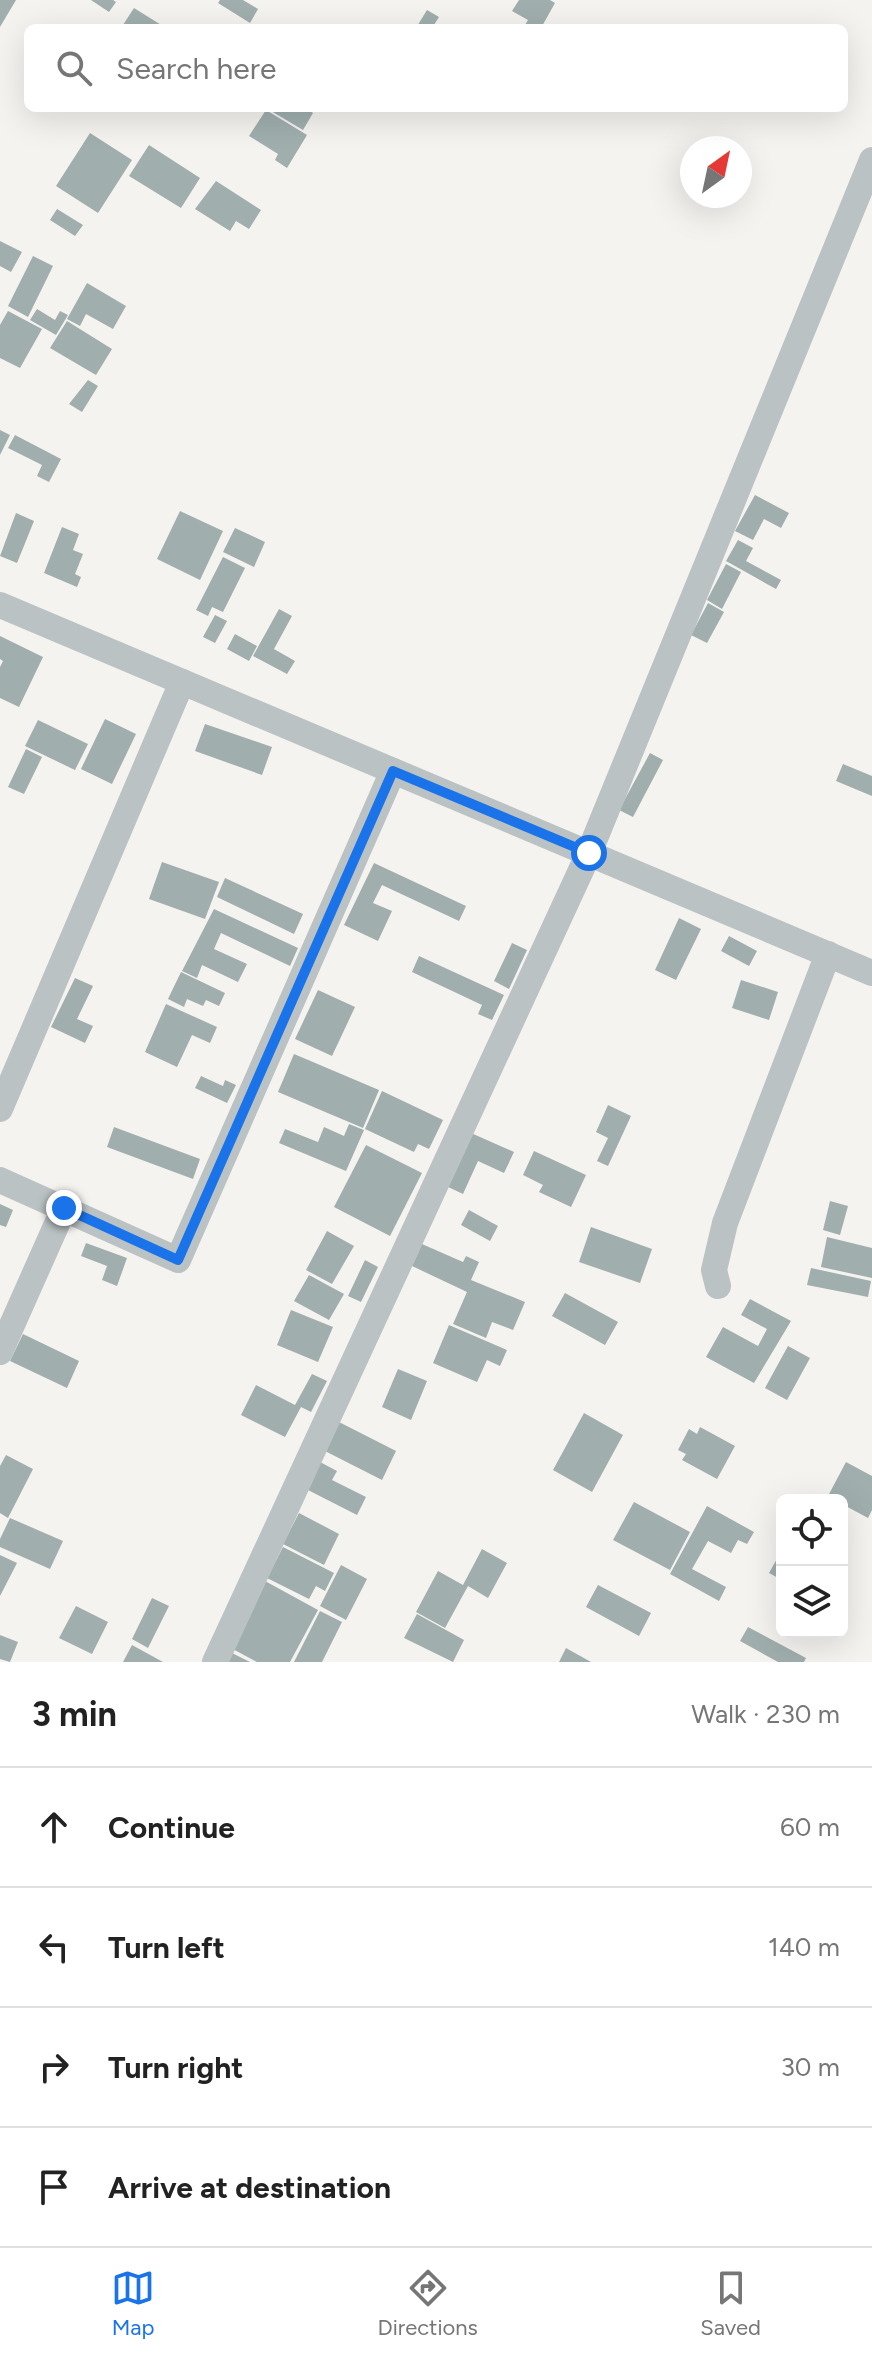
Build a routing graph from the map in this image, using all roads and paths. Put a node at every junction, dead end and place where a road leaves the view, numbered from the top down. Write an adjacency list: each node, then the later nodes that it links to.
1 (872, 160): 5 (street)
2 (0, 605): 3 (street)
3 (182, 682): 4 (street); 8 (street)
4 (393, 771): 5 (street); 10 (street)
5 (589, 853): 6 (street); 13 (street)
6 (828, 954): 7 (street); 11 (street)
7 (872, 973)
8 (0, 1109)
9 (0, 1180): 10 (street)
10 (64, 1208): 12 (street)
11 (718, 1286)
12 (0, 1352)
13 (215, 1662)

